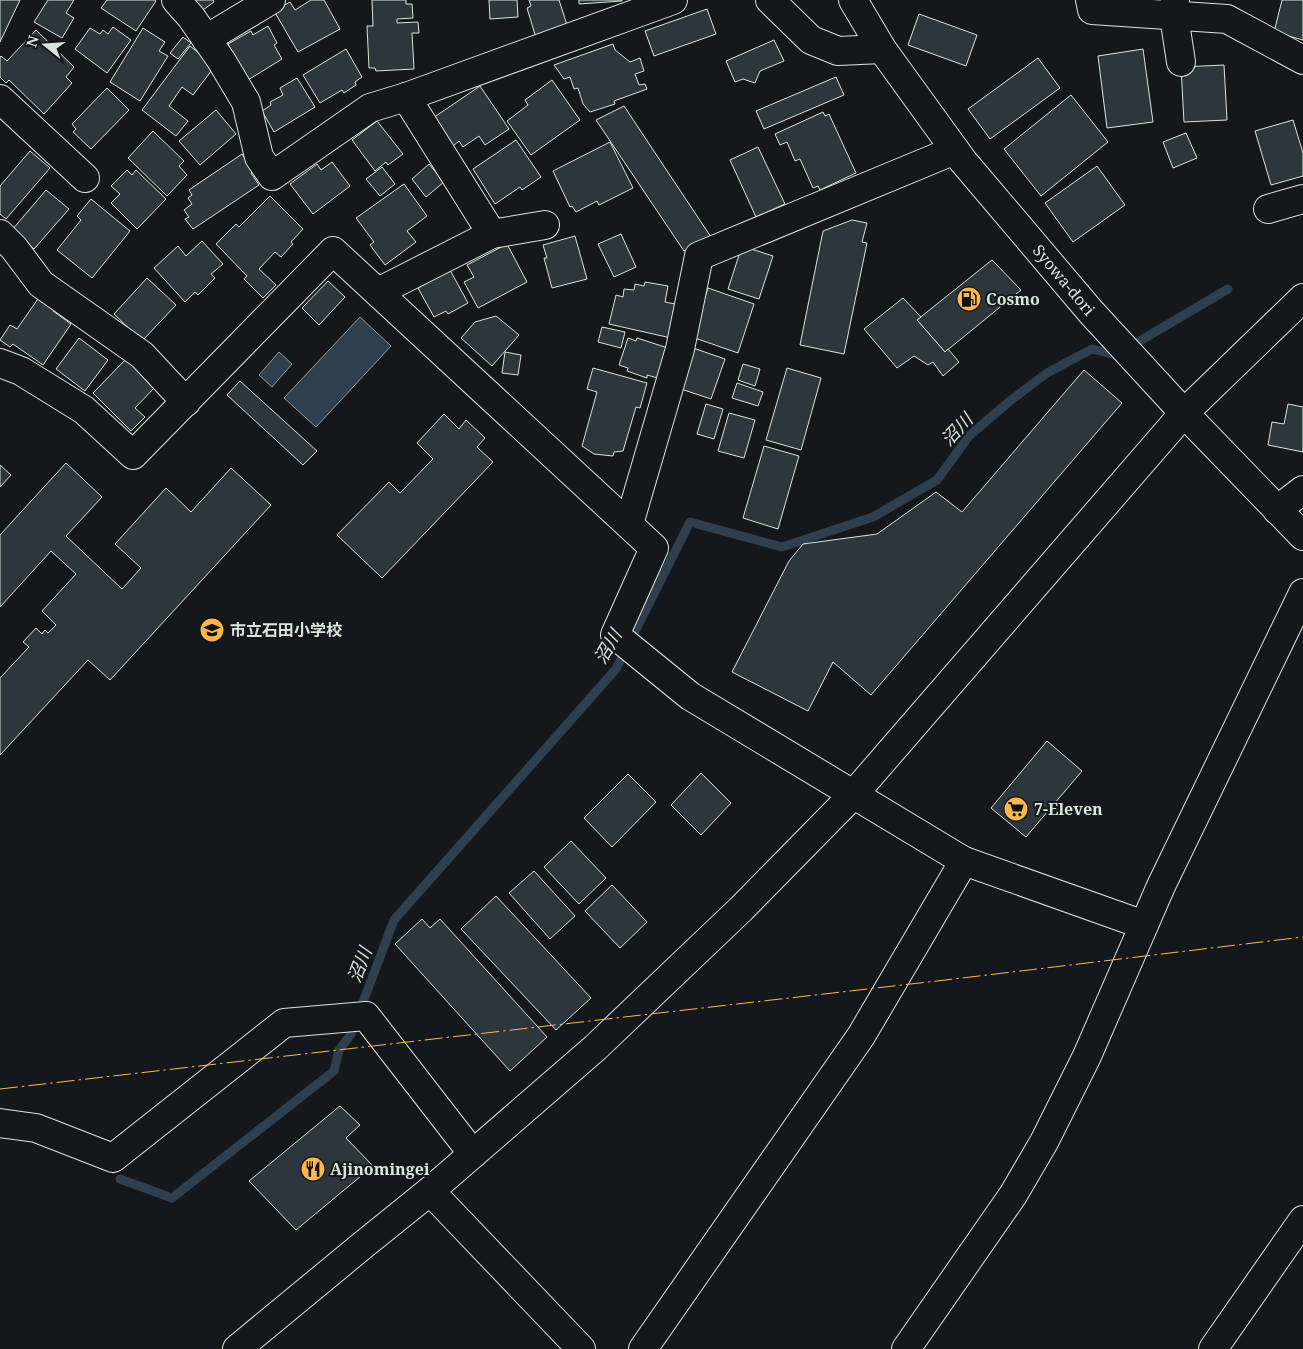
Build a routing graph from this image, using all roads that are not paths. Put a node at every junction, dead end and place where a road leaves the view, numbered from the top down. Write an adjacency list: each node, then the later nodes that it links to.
1 (176, 0): 8 (street)
2 (271, 0): 8 (street)
3 (674, 0): 12 (street)
4 (770, 0): 9 (street)
5 (854, 0): 9 (street, Syowa-dori)
6 (1090, 0): 7 (street)
7 (1175, 8): 10 (street); 11 (street)
8 (206, 39): 12 (street)
9 (882, 49): 14 (street, Syowa-dori)
10 (1303, 60)
11 (1181, 62)
12 (406, 97): 20 (street)
13 (0, 99): 15 (street)
14 (956, 150): 25 (street, Syowa-dori); 28 (street)
15 (84, 178)
16 (1303, 199): 17 (street)
17 (1268, 209)
18 (545, 225): 20 (street)
19 (0, 234): 24 (street)
20 (492, 234): 21 (street)
21 (378, 292): 24 (street); 28 (street)
22 (1303, 298): 25 (street)
23 (0, 363): 24 (street)
24 (186, 402)
25 (1184, 413): 27 (street, Syowa-dori); 31 (street)
26 (1303, 490): 27 (street)
27 (1277, 510): 29 (street, Syowa-dori)
28 (629, 524): 31 (street)
29 (1303, 536)
30 (1303, 593): 33 (street)
31 (853, 795): 32 (street); 35 (street)
32 (964, 861): 33 (street); 40 (street)
33 (1144, 925): 41 (street)
34 (0, 1123): 35 (street)
35 (473, 1154): 36 (street)
36 (430, 1191): 38 (street); 39 (street)
37 (1303, 1220): 42 (street)
38 (237, 1349)
39 (581, 1349)
40 (642, 1349)
41 (906, 1349)
42 (1213, 1349)

